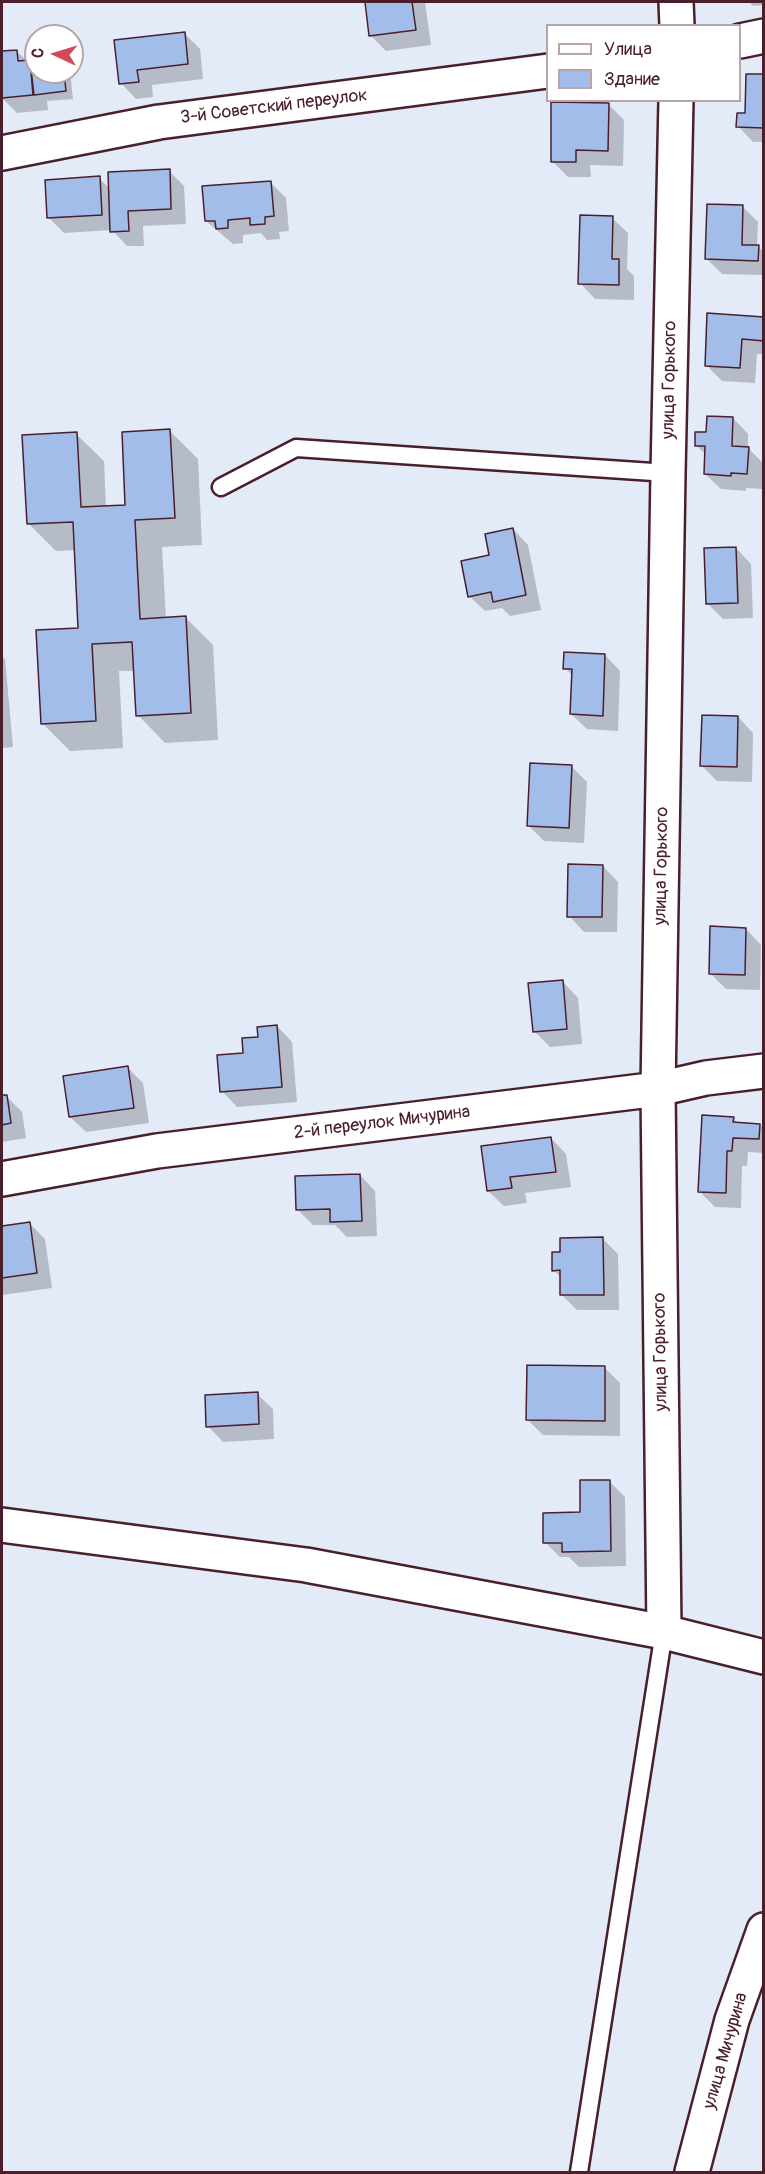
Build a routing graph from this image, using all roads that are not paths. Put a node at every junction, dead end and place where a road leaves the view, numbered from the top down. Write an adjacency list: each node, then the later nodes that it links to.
1 (676, 2): 2 (street)
2 (677, 24)
3 (764, 36): 4 (street)
4 (741, 41)
5 (546, 71): 7 (street, 3-й Советский переулок)
6 (676, 102): 8 (street, улица Горького)
7 (2, 153)
8 (668, 473): 9 (lane); 11 (street, улица Горького)
9 (221, 487)
10 (764, 1071): 11 (street, 2-й переулок Мичурина)
11 (658, 1089): 12 (street, 2-й переулок Мичурина); 14 (street, улица Горького)
12 (2, 1179)
13 (2, 1525): 14 (street)
14 (664, 1632): 15 (street); 17 (lane)
15 (764, 1657)
16 (764, 1930): 18 (street, улица Мичурина)
17 (579, 2172)
18 (692, 2172)

